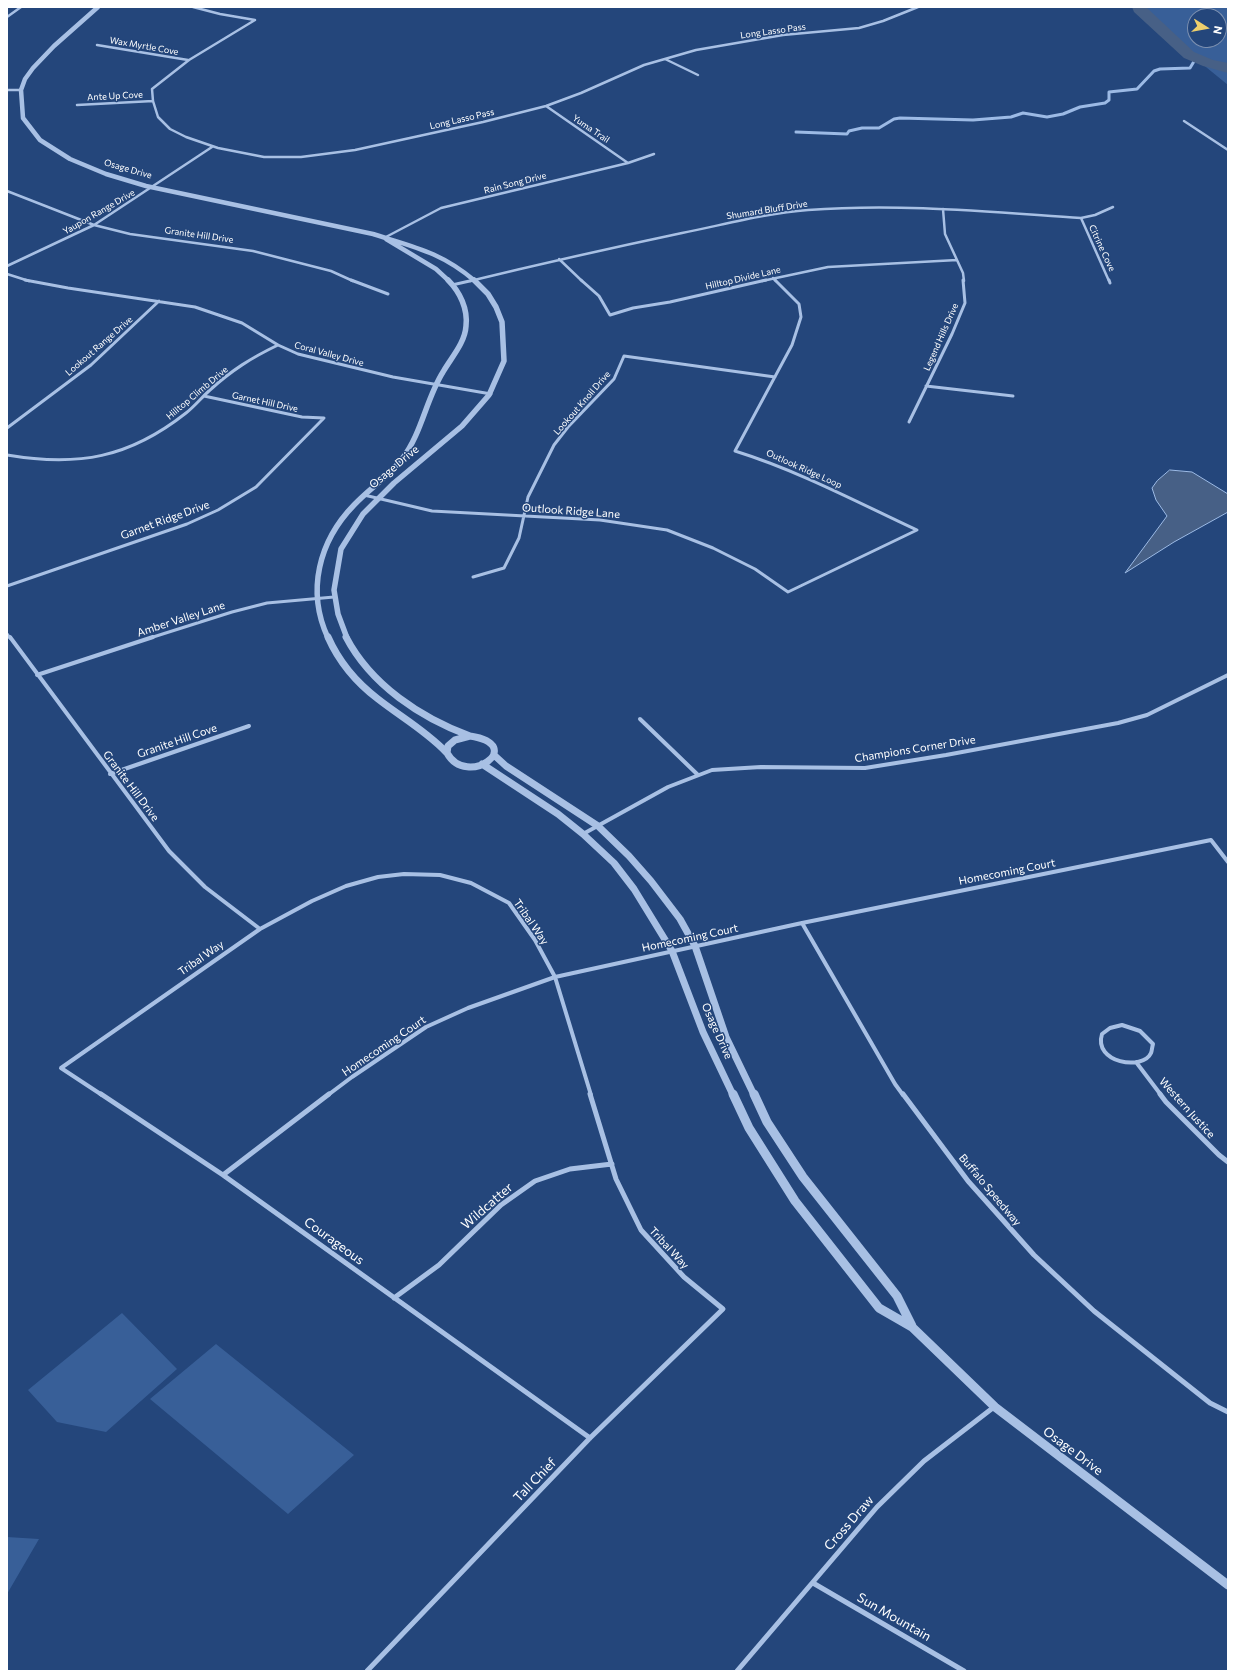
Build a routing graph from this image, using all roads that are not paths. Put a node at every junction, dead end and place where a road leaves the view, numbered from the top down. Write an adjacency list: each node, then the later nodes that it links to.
1 (21, 7): 5 (street)
2 (98, 7): 11 (street, Osage Drive)
3 (193, 7): 8 (street)
4 (918, 7): 7 (street, Long Lasso Pass)
5 (7, 17)
6 (97, 45): 8 (street, Wax Myrtle Cove)
7 (665, 59): 9 (street); 14 (street, Long Lasso Pass)
8 (188, 60): 12 (street)
9 (698, 75)
10 (7, 90): 11 (street)
11 (21, 90): 20 (street, Osage Drive)
12 (153, 101): 13 (street, Ante Up Cove); 16 (street, Long Lasso Pass)
13 (77, 105)
14 (546, 106): 16 (street, Long Lasso Pass); 19 (street, Yuma Trail)
15 (1184, 122): 17 (street)
16 (212, 146): 20 (street, Yaupon Range Drive)
17 (1228, 150)
18 (654, 154): 19 (street, Rain Song Drive)
19 (628, 162): 26 (street, Rain Song Drive)
20 (153, 188): 25 (street, Yaupon Range Drive); 26 (street, Osage Drive)
21 (7, 191): 25 (street, Granite Hill Drive)
22 (1113, 207): 24 (street, Shumard Bluff Drive)
23 (943, 209): 24 (street, Shumard Bluff Drive); 27 (street, Shumard Bluff Drive); 28 (street, Legend Hills Drive)
24 (1081, 218): 33 (street, Citrine Cove)
25 (94, 225): 29 (street, Yaupon Range Drive); 35 (street, Granite Hill Drive)
26 (384, 238): 32 (street, Osage Drive); 34 (street, Osage Drive)
27 (559, 260): 31 (street, Hilltop Divide Lane); 32 (street, Shumard Bluff Drive)
28 (957, 260): 31 (street, Hilltop Divide Lane); 40 (street, Legend Hills Drive)
29 (7, 266)
30 (7, 274): 36 (street, Coral Valley Drive)
31 (773, 278): 38 (street, Outlook Ridge Loop)
32 (475, 280): 34 (street, Shumard Bluff Drive); 41 (street, Osage Drive)
33 (1110, 283)
34 (452, 285): 39 (street, Osage Drive)
35 (388, 294)
36 (159, 301): 37 (street, Coral Valley Drive); 46 (street, Lookout Range Drive)
37 (278, 345): 39 (street, Coral Valley Drive); 42 (street, Hilltop Climb Drive)
38 (775, 377): 50 (street, Lookout Knoll Drive); 53 (street, Outlook Ridge Loop)
39 (436, 384): 41 (street, Coral Valley Drive); 48 (street, Osage Drive)
40 (926, 386): 43 (street); 45 (street, Legend Hills Drive)
41 (491, 394): 49 (street, Osage Drive)
42 (204, 396): 44 (street, Garnet Hill Drive); 47 (street, Hilltop Climb Drive)
43 (1013, 396)
44 (324, 418): 52 (street, Garnet Ridge Drive)
45 (909, 422)
46 (7, 428)
47 (7, 455)
48 (364, 495): 49 (street, Outlook Ridge Lane); 55 (street, Osage Drive)
49 (376, 498): 50 (street, Outlook Ridge Lane); 54 (street, Osage Drive)
50 (523, 517): 51 (street, Lookout Knoll Drive); 53 (street, Outlook Ridge Lane)
51 (473, 577)
52 (7, 586)
53 (788, 592)
54 (334, 597): 55 (street, Amber Valley Lane); 61 (street, Osage Drive)
55 (317, 598): 57 (street, Amber Valley Lane); 62 (street, Osage Drive)
56 (7, 634): 57 (street, Granite Hill Drive)
57 (37, 675): 65 (street, Granite Hill Drive)
58 (1228, 675): 66 (street, Champions Corner Drive)
59 (640, 719): 66 (street)
60 (249, 726): 65 (street, Granite Hill Cove)
61 (470, 736): 62 (street); 63 (street)
62 (446, 752): 64 (street)
63 (494, 755): 64 (street); 67 (street, Osage Drive)
64 (482, 764): 68 (street, Osage Drive)
65 (110, 774): 71 (street, Granite Hill Drive)
66 (698, 775): 67 (street, Champions Corner Drive)
67 (598, 826): 68 (street, Champions Corner Drive); 72 (street, Osage Drive)
68 (583, 834): 73 (street, Osage Drive)
69 (1228, 862): 70 (street, Homecoming Court)
70 (802, 923): 72 (street, Homecoming Court); 84 (street, Buffalo Speedway)
71 (260, 929): 74 (street, Tribal Way); 76 (street, Tribal Way)
72 (695, 946): 73 (street, Homecoming Court); 82 (street, Osage Drive)
73 (672, 951): 74 (street, Homecoming Court); 82 (street, Osage Drive)
74 (555, 977): 78 (street, Tribal Way); 79 (street, Homecoming Court)
75 (1136, 1062): 75 (street); 77 (street, Western Justice)
76 (61, 1068): 79 (street, Courageous)
77 (1228, 1162)
78 (612, 1164): 80 (street, Wildcatter); 81 (street, Tribal Way)
79 (223, 1175): 80 (street, Courageous)
80 (394, 1298): 85 (street, Courageous)
81 (723, 1309): 85 (street, Tall Chief)
82 (912, 1327): 83 (street, Osage Drive)
83 (995, 1407): 86 (street, Cross Draw); 87 (street, Osage Drive)
84 (1228, 1412)
85 (590, 1438): 88 (street, Tall Chief)
86 (813, 1583): 89 (street, Cross Draw); 90 (street, Sun Mountain)
87 (1228, 1585)
88 (367, 1671)
89 (737, 1671)
90 (964, 1671)

